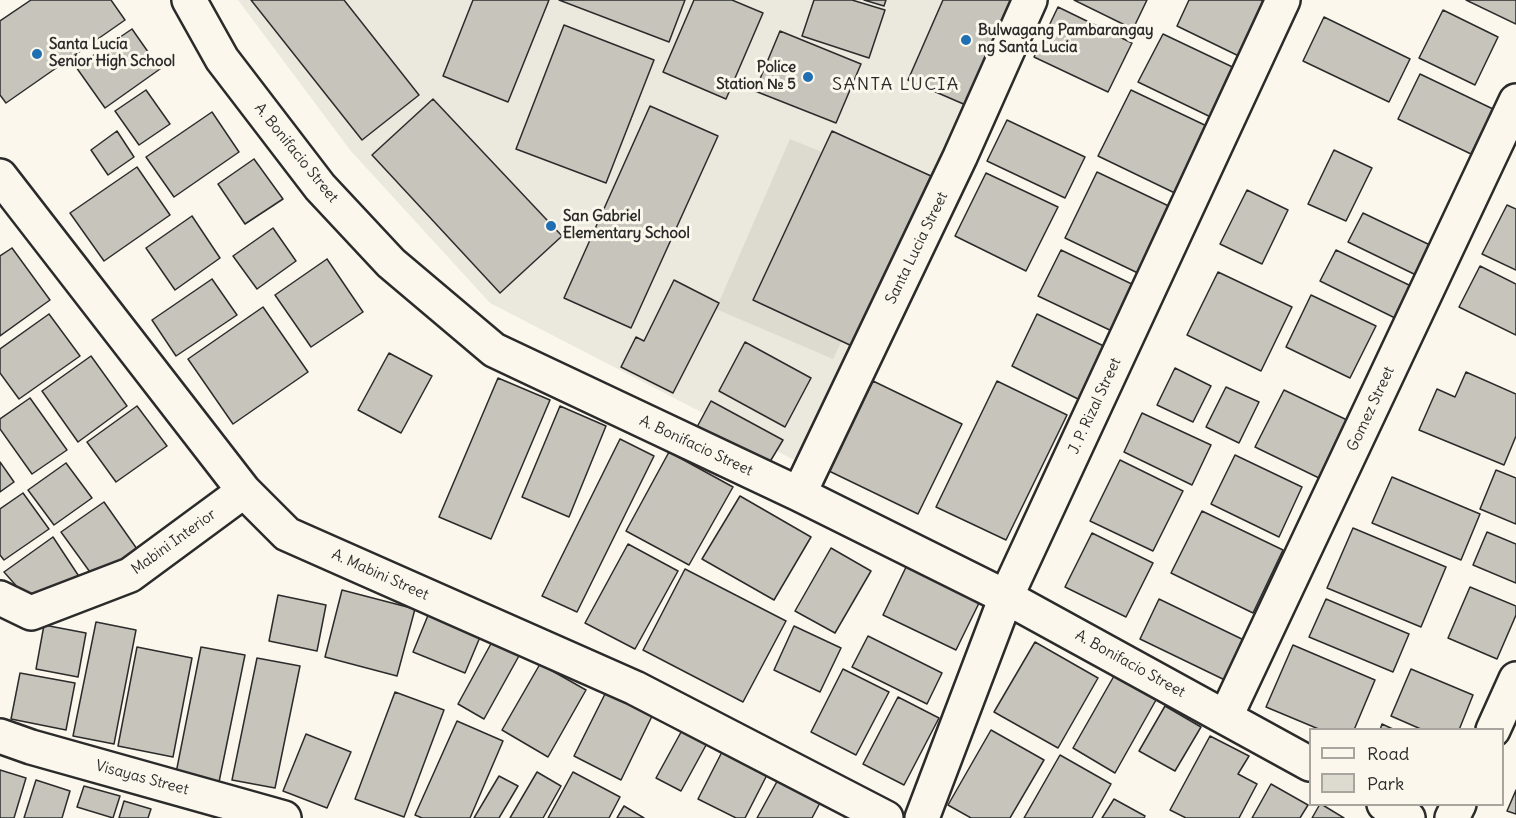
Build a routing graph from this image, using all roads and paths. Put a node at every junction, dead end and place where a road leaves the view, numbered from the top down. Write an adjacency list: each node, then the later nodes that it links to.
1 (189, 0): 7 (street, A. Bonifacio Street)
2 (1030, 0): 7 (street, Santa Lucia Street)
3 (1283, 0): 8 (street, J. P. Rizal Street)
4 (1516, 102): 11 (street, Gomez Street)
5 (0, 176): 6 (street, A. Mabini Street)
6 (244, 491): 9 (street, Mabini Interior); 17 (street, A. Mabini Street)
7 (799, 494): 8 (street, A. Bonifacio Street)
8 (1006, 597): 11 (street, A. Bonifacio Street); 18 (street, J. P. Rizal Street)
9 (0, 598)
10 (1516, 679): 12 (street)
11 (1226, 716): 14 (street, A. Bonifacio Street)
12 (1493, 728)
13 (0, 736): 16 (street, Visayas Street)
14 (1309, 763)
15 (1387, 806): 19 (street)
16 (284, 818)
17 (886, 818)
18 (922, 818)
19 (1408, 818)

